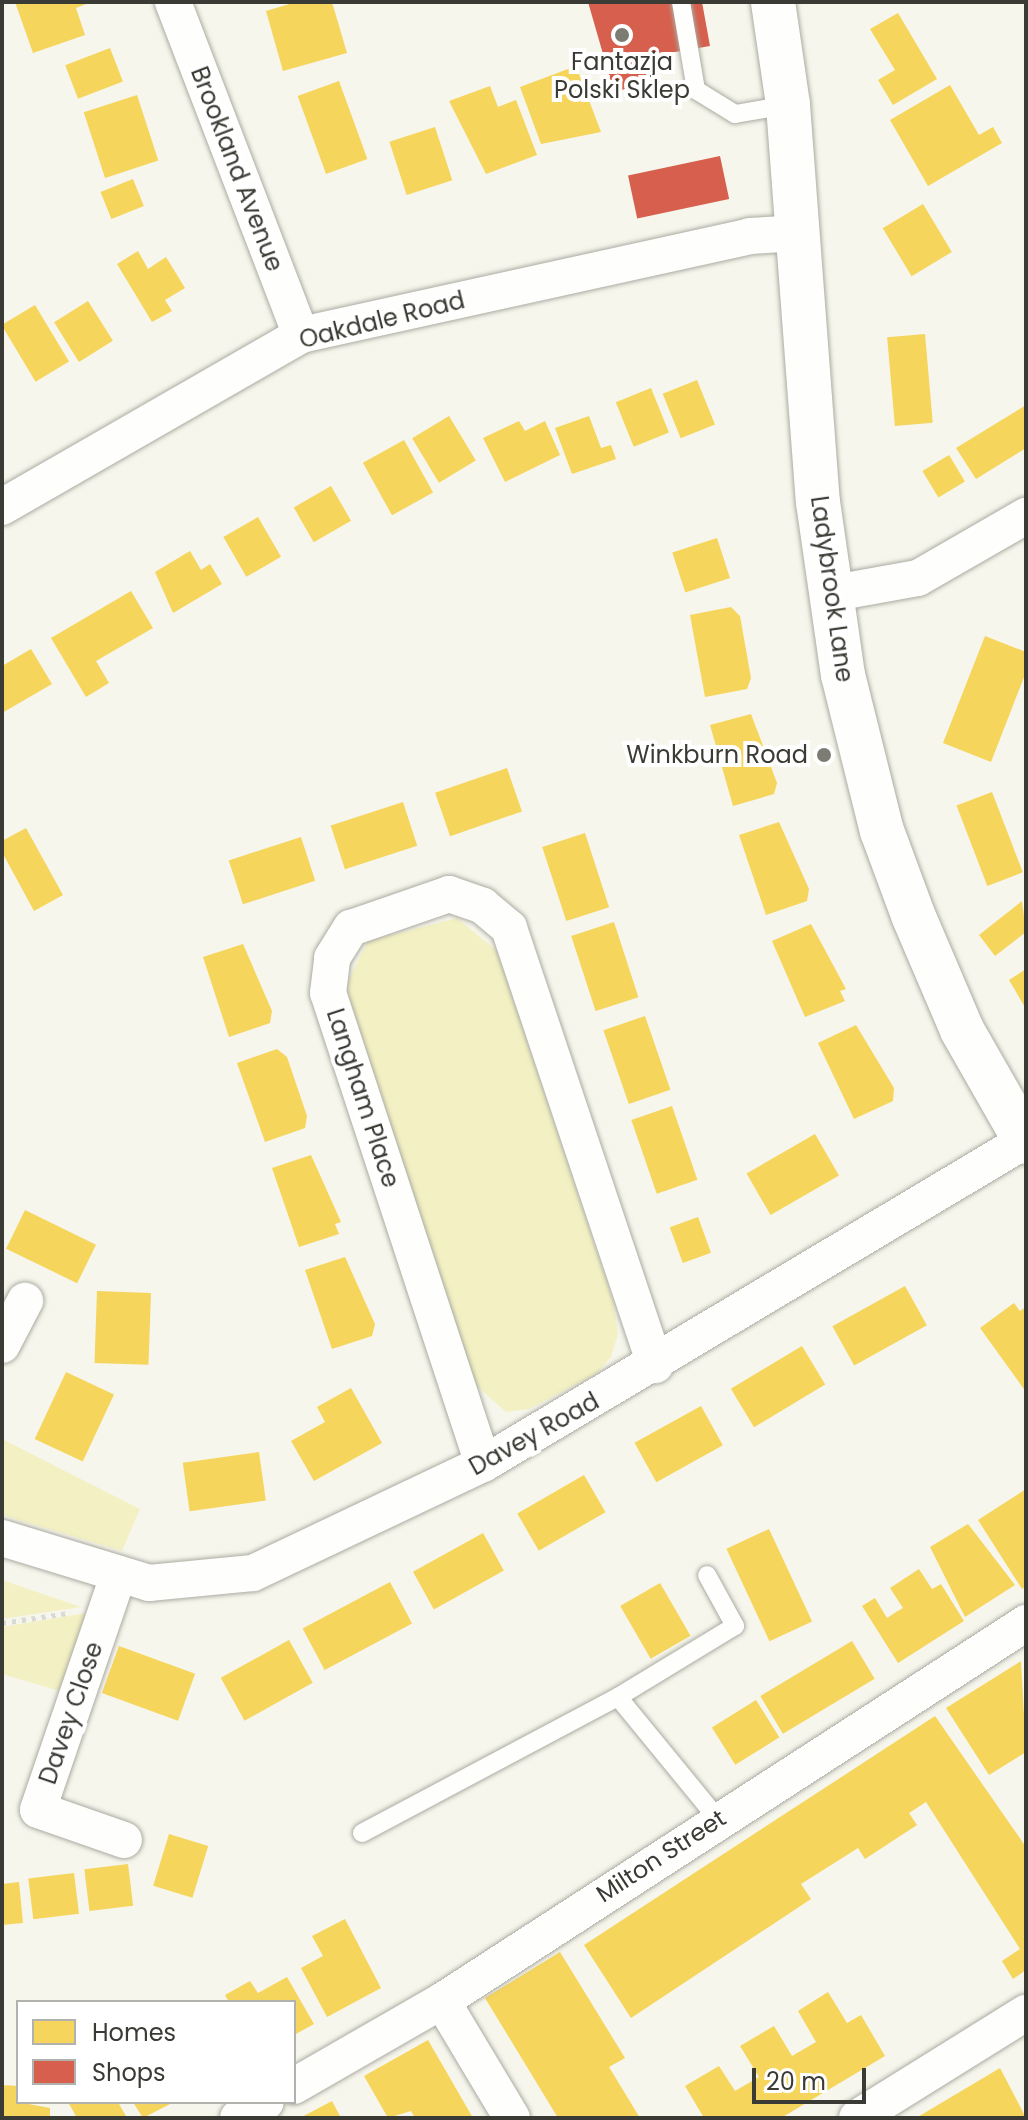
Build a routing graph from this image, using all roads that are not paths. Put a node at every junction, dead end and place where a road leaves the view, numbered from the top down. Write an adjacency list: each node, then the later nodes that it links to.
1 (173, 2): 6 (street, Brookland Avenue)
2 (681, 2): 4 (lane)
3 (773, 2): 4 (street, Ladybrook Lane)
4 (788, 105): 5 (street, Ladybrook Lane)
5 (799, 233): 6 (street, Oakdale Road); 9 (street, Ladybrook Lane)
6 (301, 335): 7 (street, Oakdale Road)
7 (2, 507)
8 (1026, 516): 9 (street)
9 (829, 594): 10 (street, Ladybrook Lane)
10 (1026, 1141): 13 (street, Davey Road)
11 (25, 1301): 12 (street)
12 (2, 1345)
13 (655, 1365): 14 (street, Davey Road); 14 (street, Langham Place)
14 (483, 1464): 17 (street, Davey Road)
15 (2, 1538): 17 (street, Davey Road)
16 (707, 1575): 19 (lane)
17 (113, 1591): 22 (street, Davey Close)
18 (1026, 1623): 20 (street, Milton Street)
19 (618, 1697): 20 (lane); 21 (lane)
20 (718, 1819): 23 (street, Milton Street)
21 (362, 1833)
22 (124, 1840)
23 (442, 2001): 25 (street, Milton Street); 28 (street)
24 (1026, 2013): 29 (street)
25 (296, 2085)
26 (262, 2104): 27 (street)
27 (238, 2118)
28 (512, 2118)
29 (857, 2118)

